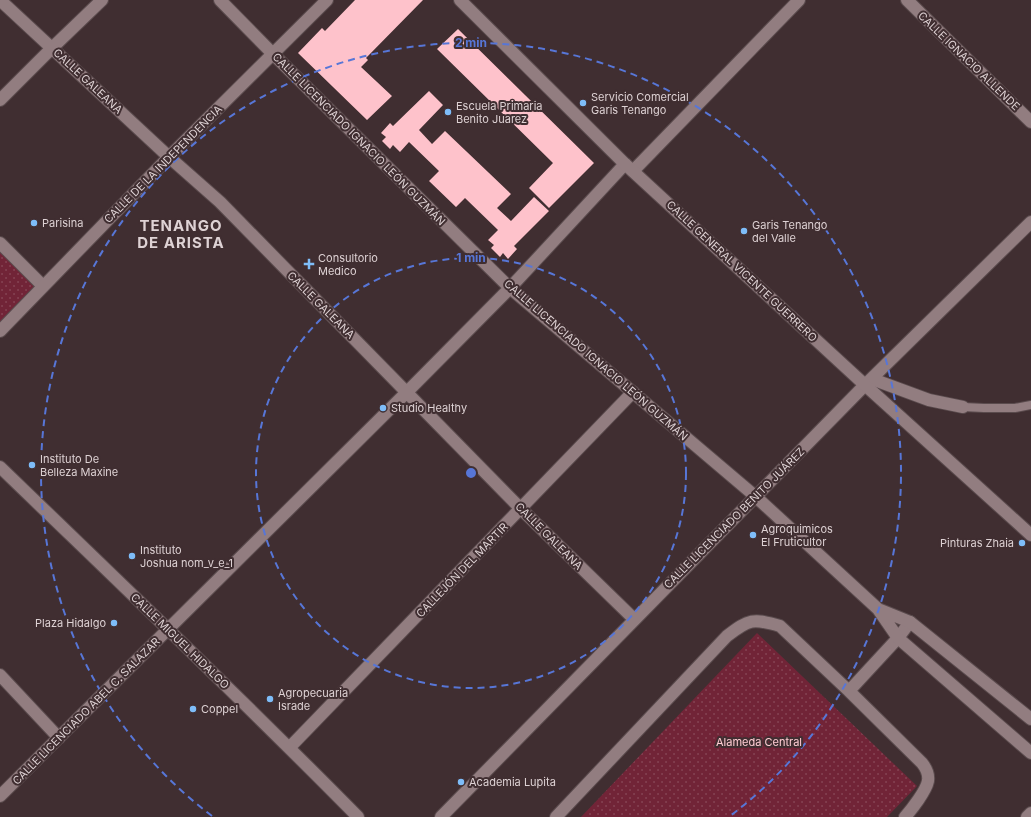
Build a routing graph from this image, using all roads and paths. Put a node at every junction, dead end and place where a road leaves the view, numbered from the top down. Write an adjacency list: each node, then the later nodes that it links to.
1 (0, 0): 8 (street, CALLE GALEANA)
2 (102, 0): 8 (street)
3 (220, 0): 9 (street, CALLE LICENCIADO IGNACIO LEÓN GUZMÁN)
4 (327, 0): 9 (street, CALLE DE LA INDEPENDENCIA)
5 (460, 0): 13 (street, CALLE GENERAL VICENTE GUERRERO)
6 (799, 0): 13 (street, CALLE LICENCIADO ABEL C. SALAZAR)
7 (907, 0): 11 (street, CALLE IGNACIO ALLENDE)
8 (52, 48): 10 (street); 12 (street, CALLE GALEANA)
9 (273, 54): 12 (street, CALLE DE LA INDEPENDENCIA); 17 (street, CALLE LICENCIADO IGNACIO LEÓN GUZMÁN)
10 (0, 100)
11 (1031, 122)
12 (169, 157): 16 (street, CALLE DE LA INDEPENDENCIA); 20 (street, CALLE GALEANA)
13 (629, 168): 17 (street, CALLE LICENCIADO ABEL C. SALAZAR); 19 (street, CALLE GENERAL VICENTE GUERRERO)
14 (1031, 222): 19 (street, CALLE LICENCIADO BENITO JUÁREZ)
15 (0, 243): 16 (street)
16 (43, 286): 18 (street, CALLE DE LA INDEPENDENCIA)
17 (510, 288): 20 (street, CALLE LICENCIADO ABEL C. SALAZAR); 21 (street, CALLE LICENCIADO IGNACIO LEÓN GUZMÁN)
18 (0, 331)
19 (869, 382): 23 (street); 25 (street, CALLE LICENCIADO BENITO JUÁREZ); 27 (street, CALLE GENERAL VICENTE GUERRERO)
20 (407, 392): 26 (street, CALLE GALEANA); 31 (street, CALLE LICENCIADO ABEL C. SALAZAR)
21 (633, 392): 25 (street, CALLE LICENCIADO IGNACIO LEÓN GUZMÁN); 26 (street, CALLEJÓN DEL MARTIR)
22 (1031, 405): 23 (lane)
23 (963, 407)
24 (0, 467): 31 (street, CALLE MIGUEL HIDALGO)
25 (755, 496): 28 (street, CALLE LICENCIADO IGNACIO LEÓN GUZMÁN); 29 (street, CALLE LICENCIADO BENITO JUÁREZ)
26 (521, 509): 29 (street, CALLE GALEANA); 37 (street, CALLEJÓN DEL MARTIR)
27 (1031, 535)
28 (878, 609): 30 (street, CALLE LICENCIADO IGNACIO LEÓN GUZMÁN); 32 (street, CALLE LICENCIADO IGNACIO LEÓN GUZMÁN)
29 (634, 619): 42 (street, CALLE LICENCIADO BENITO JUÁREZ)
30 (910, 622): 32 (street); 35 (street, CALLE LICENCIADO IGNACIO LEÓN GUZMÁN)
31 (168, 629): 36 (street, CALLE LICENCIADO ABEL C. SALAZAR); 37 (street, CALLE MIGUEL HIDALGO)
32 (898, 638): 34 (street); 38 (street, CALLE LICENCIADO IGNACIO LEÓN GUZMÁN)
33 (0, 675): 36 (street)
34 (848, 691): 43 (street); 44 (street)
35 (1031, 719)
36 (59, 738): 39 (street, CALLE LICENCIADO ABEL C. SALAZAR)
37 (290, 747): 41 (street, CALLE MIGUEL HIDALGO)
38 (1031, 753)
39 (0, 796)
40 (1031, 813): 45 (street)
41 (358, 817)
42 (441, 817)
43 (556, 817)
44 (905, 817)
45 (1027, 817)

